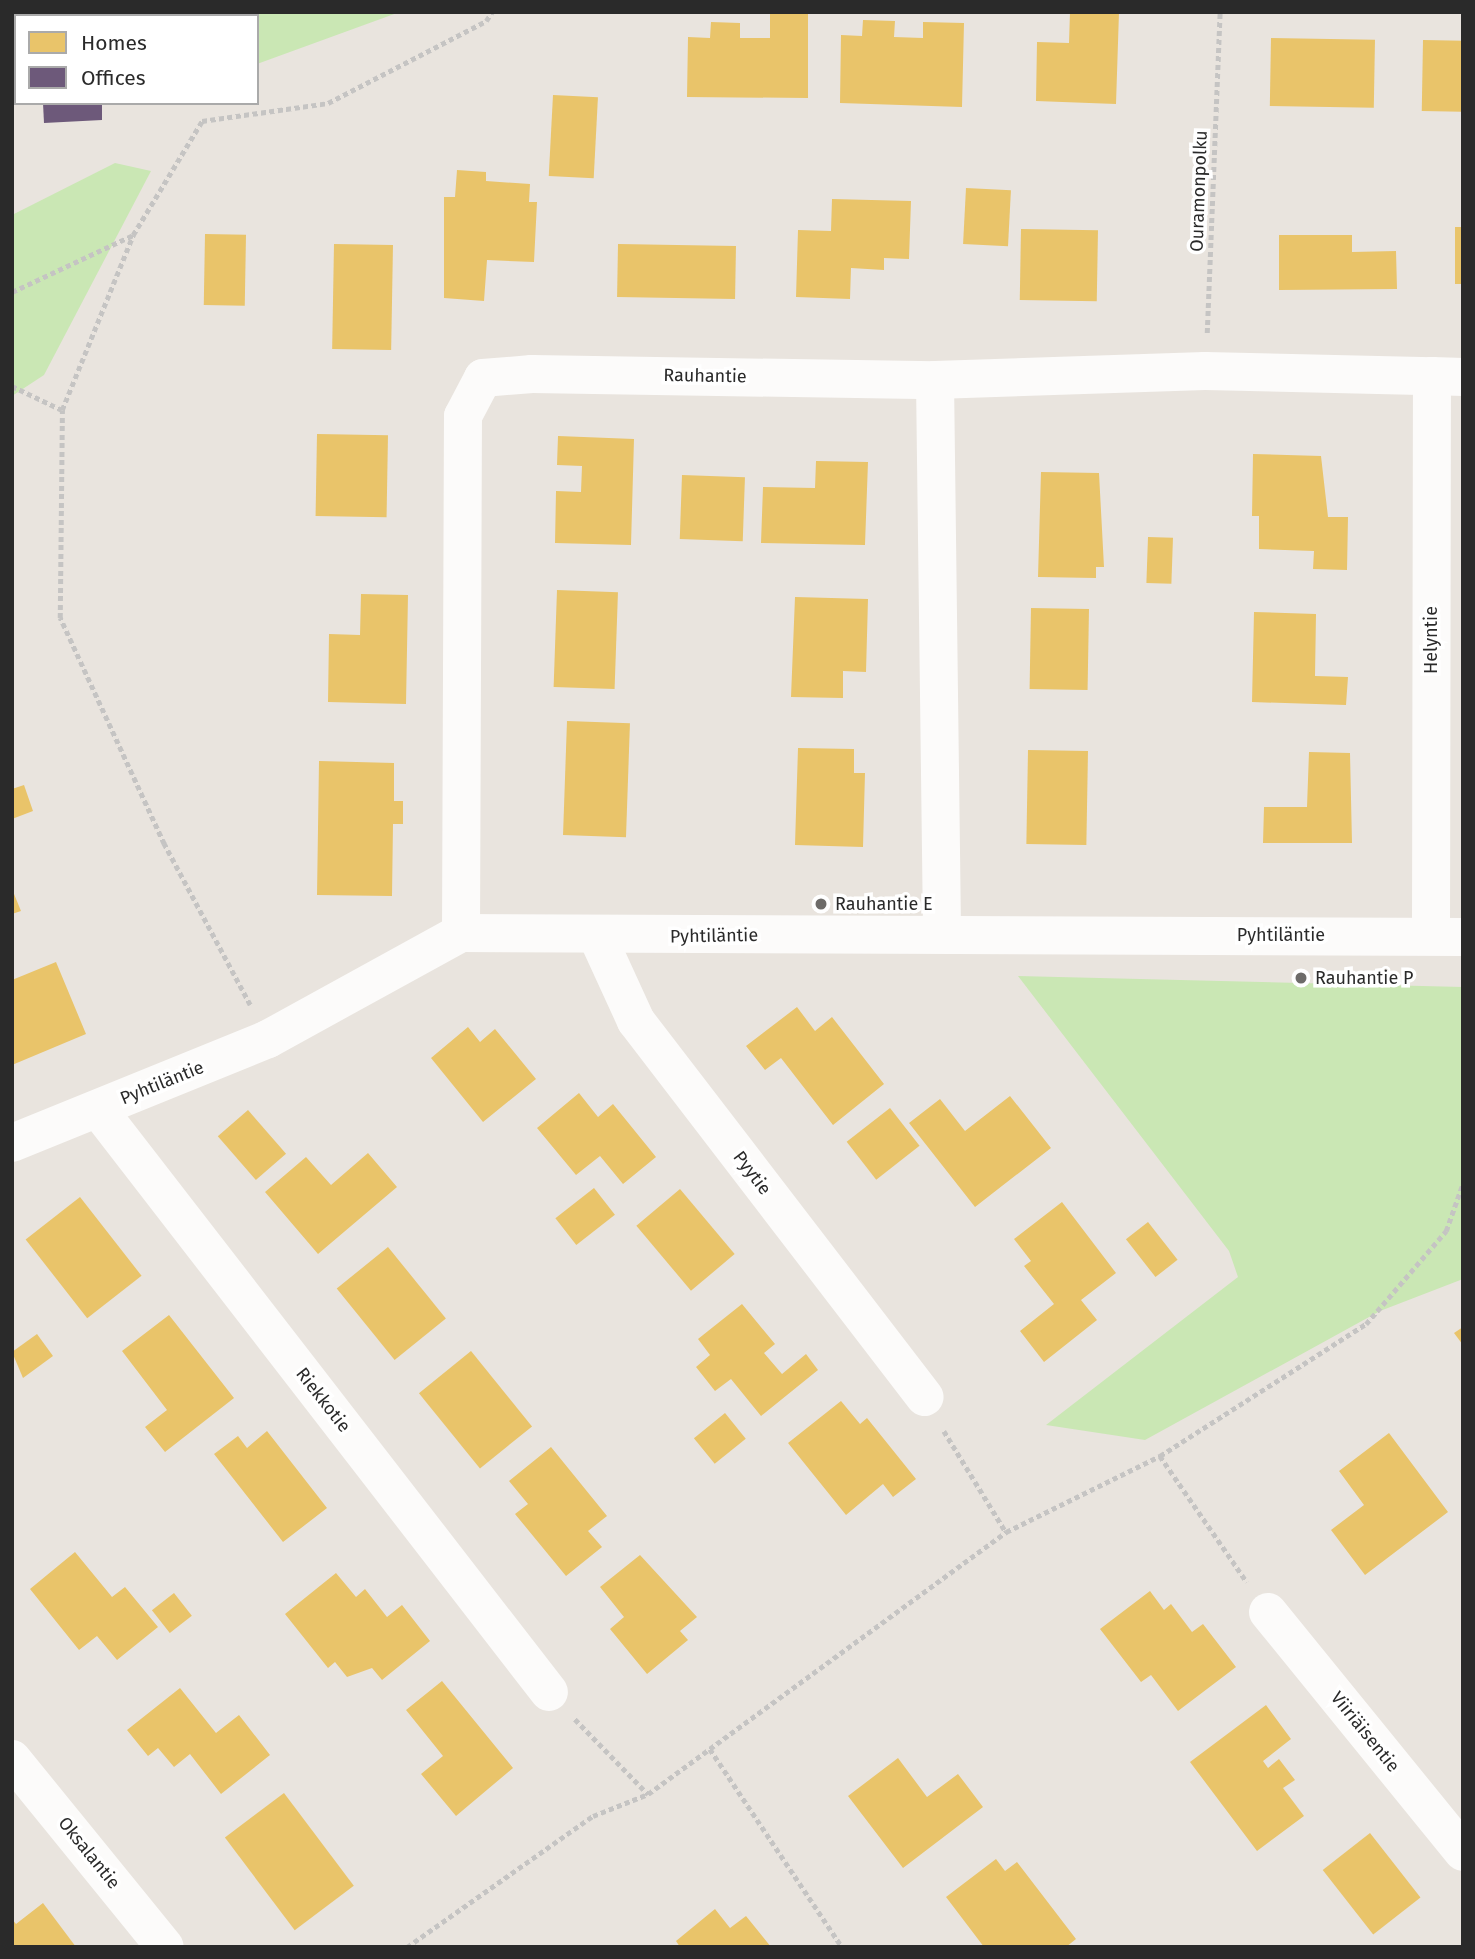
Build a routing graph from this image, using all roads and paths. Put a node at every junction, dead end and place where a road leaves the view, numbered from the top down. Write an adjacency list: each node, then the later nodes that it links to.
1 (492, 12): 3 (path)
2 (1220, 12): 5 (path, Ouramonpolku)
3 (133, 235): 4 (path); 9 (path)
4 (12, 292)
5 (1205, 371): 6 (street); 7 (street)
6 (1447, 376): 12 (street, Helyntie)
7 (935, 380): 10 (street, Rauhantie); 11 (street)
8 (12, 386): 9 (path)
9 (62, 410): 14 (path)
10 (461, 933): 13 (street, Pyhtiläntie); 14 (street, Pyhtiläntie)
11 (942, 933): 12 (street, Pyhtiläntie); 13 (street, Pyhtiläntie)
12 (1447, 936)
13 (598, 938): 18 (street, Pyytie)
14 (268, 1039): 15 (street, Pyhtiläntie)
15 (98, 1109): 16 (street, Pyhtiläntie); 22 (street, Riekkotie)
16 (12, 1143)
17 (1463, 1183): 19 (path)
18 (924, 1397): 20 (path)
19 (1160, 1455): 20 (path); 21 (path)
20 (1006, 1532): 23 (path)
21 (1268, 1612): 26 (street, Viiriäisentie)
22 (549, 1692): 25 (path)
23 (710, 1749): 25 (path); 29 (path)
24 (12, 1759): 27 (street, Oksalantie)
25 (648, 1794): 28 (path)
26 (1463, 1852)
27 (165, 1947)
28 (407, 1947)
29 (842, 1947)

